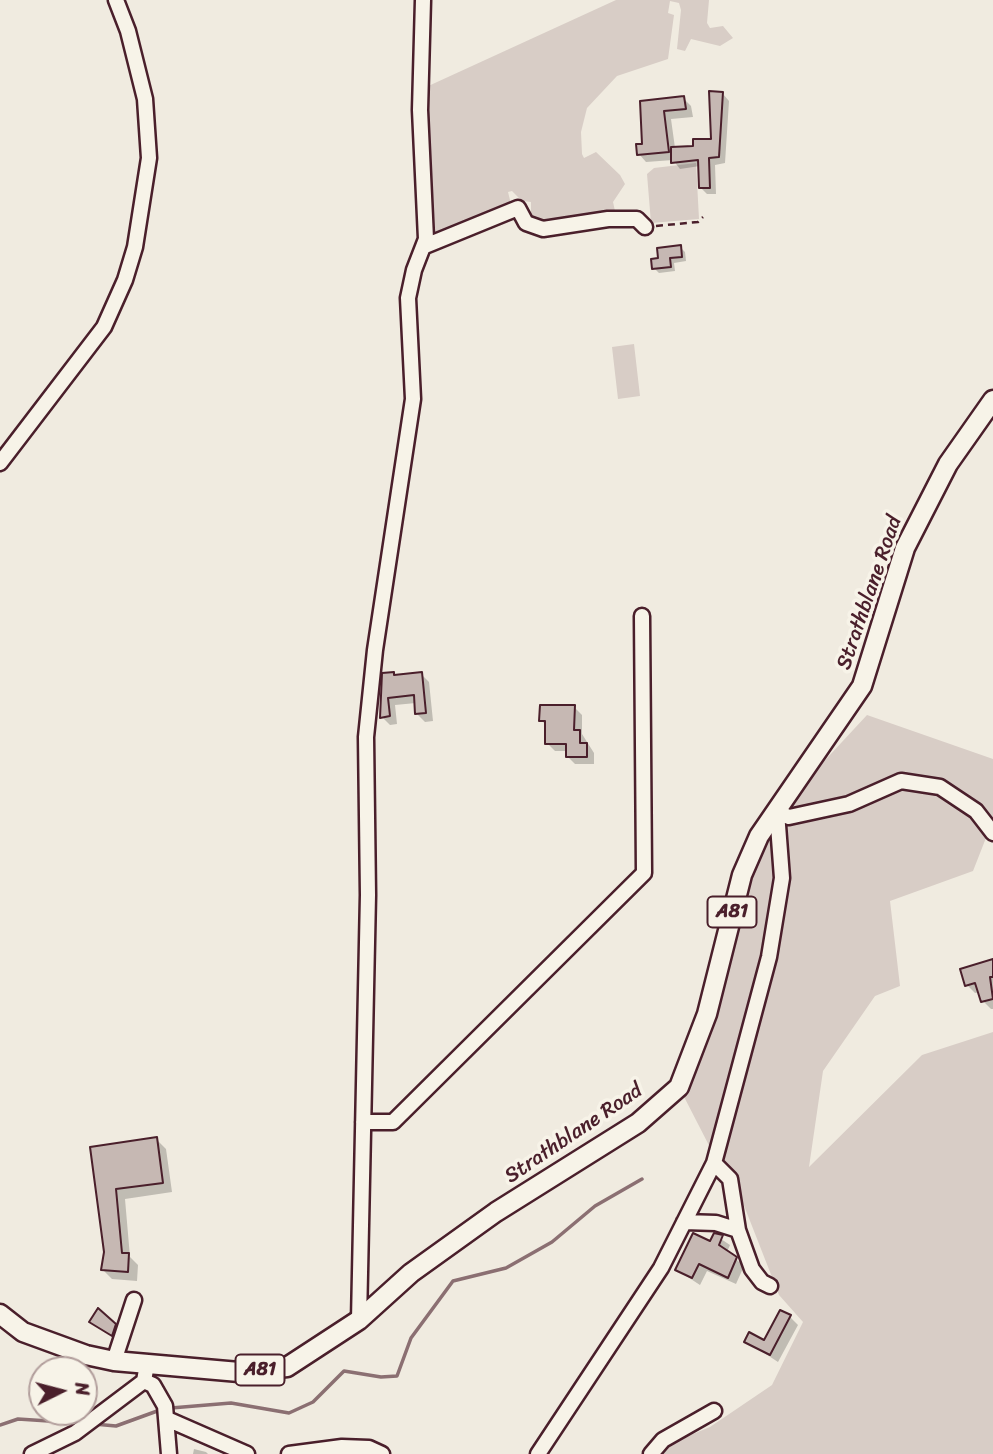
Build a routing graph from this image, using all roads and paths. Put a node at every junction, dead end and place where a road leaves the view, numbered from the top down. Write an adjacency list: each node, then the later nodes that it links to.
1 (116, 0): 7 (street)
2 (423, 0): 5 (street)
3 (703, 217): 4 (path)
4 (645, 227): 5 (street)
5 (425, 246): 10 (street)
6 (993, 400): 17 (main road, Strathblane Road / A81)
7 (0, 463)
8 (642, 616): 10 (street)
9 (993, 833): 11 (street)
10 (363, 1122): 17 (street)
11 (713, 1163): 12 (street); 13 (street)
12 (684, 1222): 13 (street); 27 (street)
13 (738, 1230): 14 (street)
14 (770, 1286)
15 (134, 1300): 18 (street)
16 (0, 1314): 18 (main road, Strathblane Road / A81)
17 (359, 1320): 19 (main road, Strathblane Road / A81)
18 (114, 1361): 19 (main road, Strathblane Road / A81)
19 (145, 1373): 21 (street); 22 (street)
20 (714, 1411): 28 (street)
21 (167, 1419): 23 (street); 24 (street)
22 (32, 1454)
23 (169, 1454)
24 (247, 1454)
25 (289, 1454): 26 (street)
26 (382, 1454)
27 (538, 1454)
28 (651, 1454)

